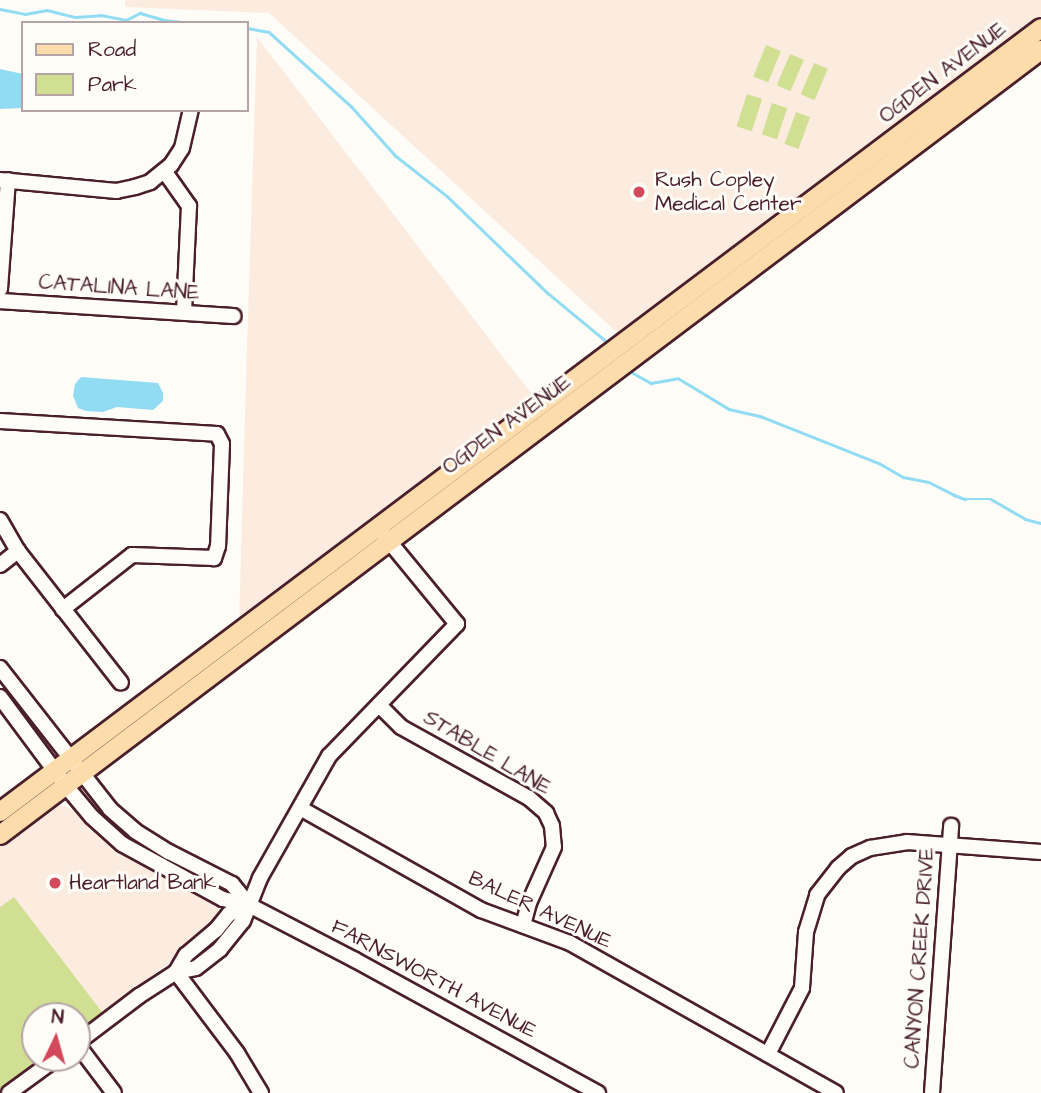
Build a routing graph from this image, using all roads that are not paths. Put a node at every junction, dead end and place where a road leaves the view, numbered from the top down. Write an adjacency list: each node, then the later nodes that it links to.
1 (1041, 28): 12 (main road, OGDEN AVENUE)
2 (1041, 50): 12 (main road, OGDEN AVENUE)
3 (191, 112): 4 (street)
4 (165, 172): 5 (street); 8 (street)
5 (4, 180): 6 (street)
6 (0, 289)
7 (0, 301): 8 (street, CATALINA LANE)
8 (184, 313): 9 (street, CATALINA LANE)
9 (234, 317)
10 (0, 421): 15 (street)
11 (0, 520): 13 (street)
12 (384, 535): 19 (street); 20 (main road, OGDEN AVENUE); 21 (main road, OGDEN AVENUE)
13 (9, 546): 14 (street); 15 (street)
14 (0, 565)
15 (63, 609): 17 (street)
16 (0, 668): 20 (street)
17 (121, 683)
18 (0, 697): 20 (street)
19 (379, 705): 23 (street); 30 (street, STABLE LANE)
20 (62, 764): 21 (street, FARNSWORTH AVENUE); 22 (street, FARNSWORTH AVENUE); 24 (main road, OGDEN AVENUE)
21 (81, 775): 22 (main road, OGDEN AVENUE); 29 (street, FARNSWORTH AVENUE)
22 (66, 786): 26 (main road, OGDEN AVENUE); 29 (street, FARNSWORTH AVENUE)
23 (300, 807): 29 (street); 30 (street, BALER AVENUE)
24 (0, 812)
25 (951, 826): 27 (street, CANYON CREEK DRIVE)
26 (0, 835)
27 (950, 843): 28 (street); 33 (street); 41 (street, CANYON CREEK DRIVE)
28 (1041, 852)
29 (249, 905): 31 (street); 39 (street, FARNSWORTH AVENUE)
30 (523, 925): 33 (street, BALER AVENUE)
31 (176, 972): 32 (street); 38 (street)
32 (91, 1034)
33 (768, 1054): 40 (street, BALER AVENUE)
34 (91, 1063): 37 (street)
35 (38, 1072): 36 (street)
36 (9, 1093)
37 (114, 1093)
38 (261, 1093)
39 (598, 1093)
40 (836, 1093)
41 (932, 1093)

